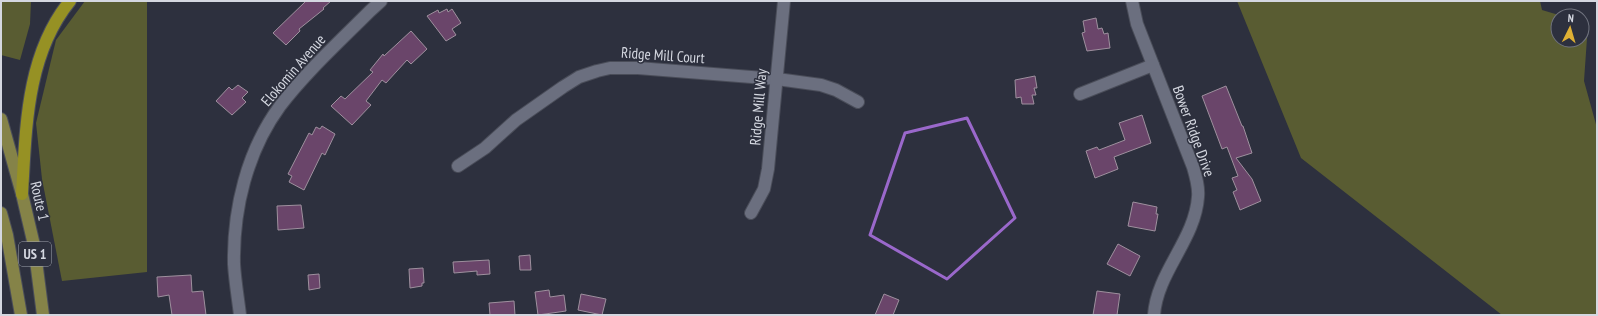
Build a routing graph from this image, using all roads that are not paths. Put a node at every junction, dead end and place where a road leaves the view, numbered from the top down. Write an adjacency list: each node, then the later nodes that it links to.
1 (70, 1): 11 (highway)
2 (381, 1): 16 (street, Elokomin Avenue)
3 (784, 1): 6 (street, Ridge Mill Way)
4 (1132, 1): 5 (street, Bower Ridge Drive)
5 (1153, 65): 7 (street); 17 (street, Bower Ridge Drive)
6 (776, 80): 8 (street, Ridge Mill Court); 10 (street, Ridge Mill Court); 12 (street, Ridge Mill Way)
7 (1080, 94)
8 (858, 102)
9 (1, 119): 11 (main road, Route 1 / US 1)
10 (458, 166)
11 (22, 194): 15 (main road, Route 1 / US 1)
12 (751, 212)
13 (1, 213): 14 (main road, US 1)
14 (21, 315)
15 (43, 315)
16 (240, 315)
17 (1154, 315)

